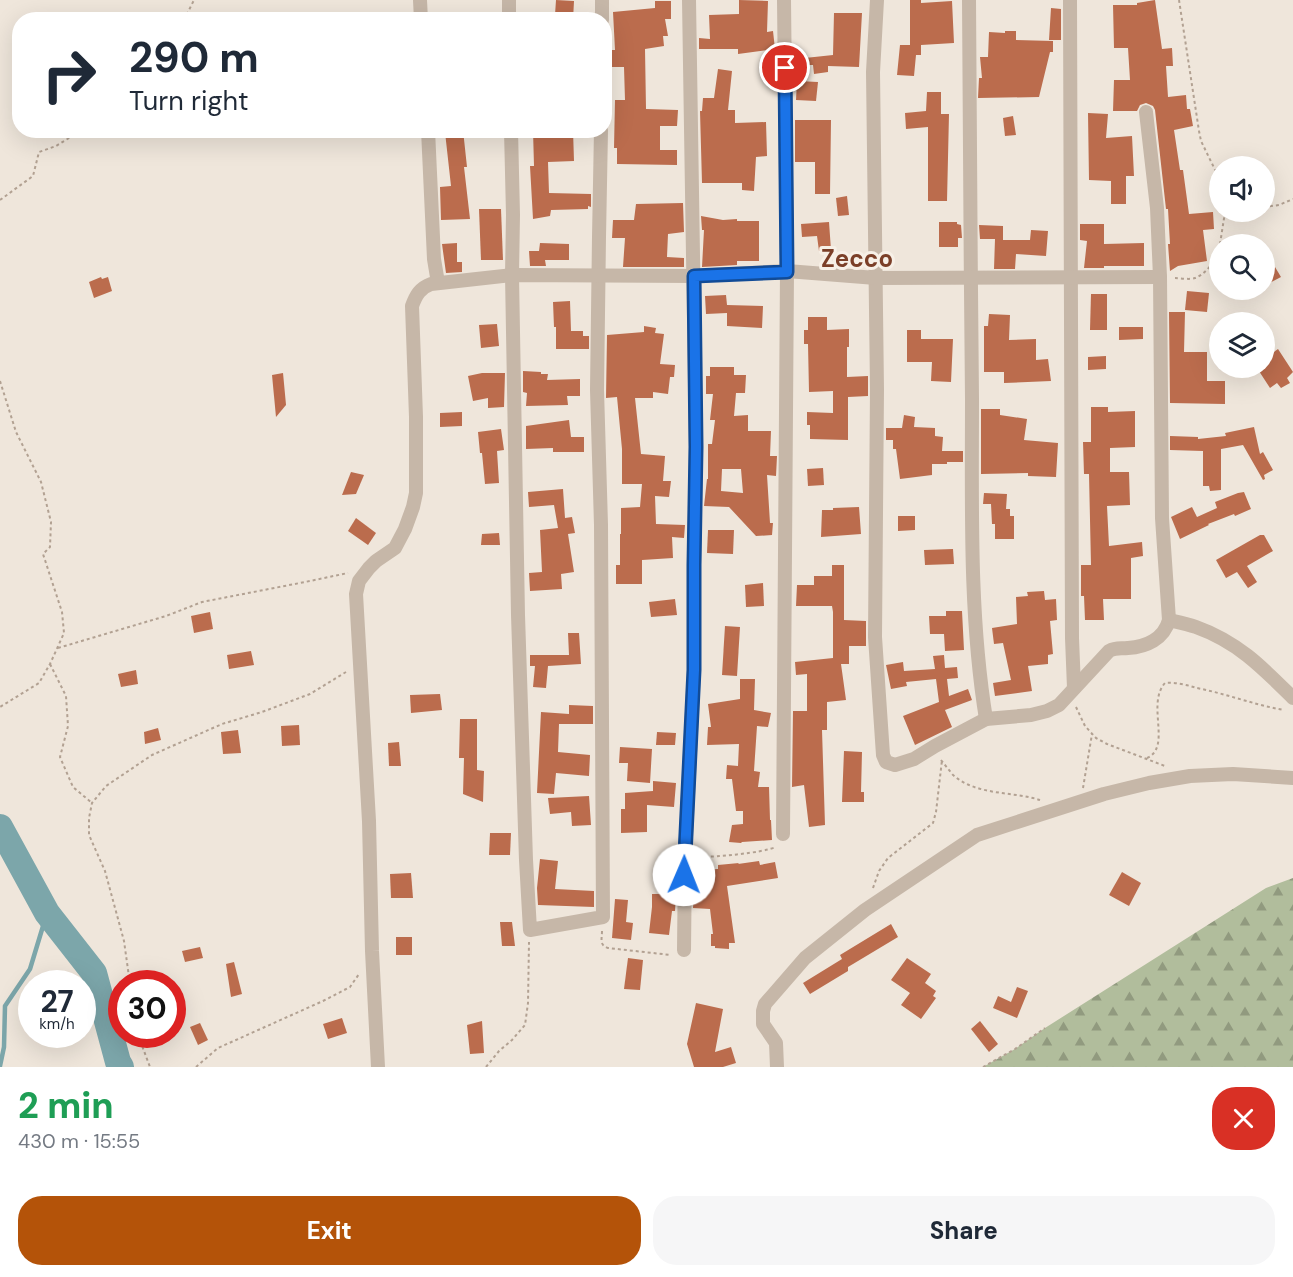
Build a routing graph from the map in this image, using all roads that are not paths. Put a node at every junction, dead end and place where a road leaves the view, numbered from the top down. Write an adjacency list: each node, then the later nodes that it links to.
1 (689, 0): 13 (street)
2 (784, 0): 10 (street)
3 (877, 0): 15 (street)
4 (969, 0): 16 (street)
5 (1070, 0): 17 (street)
6 (1146, 112): 14 (street)
7 (428, 138): 18 (street)
8 (511, 138): 11 (street)
9 (601, 138): 12 (street)
10 (787, 272): 13 (street); 15 (street); 24 (street)
11 (512, 275): 12 (street); 12 (street); 18 (street)
12 (598, 276): 13 (street)
13 (694, 276): 25 (street)
14 (1160, 277): 17 (street); 19 (street)
15 (876, 278): 16 (street); 22 (street)
16 (971, 278): 17 (street); 22 (street)
17 (1070, 279): 20 (street)
18 (438, 283): 26 (street)
19 (1169, 620): 20 (street); 21 (street)
20 (1074, 688): 22 (street)
21 (1293, 698)
22 (986, 719)
23 (1293, 778): 27 (street)
24 (783, 834)
25 (684, 950)
26 (378, 1067)
27 (777, 1067)

